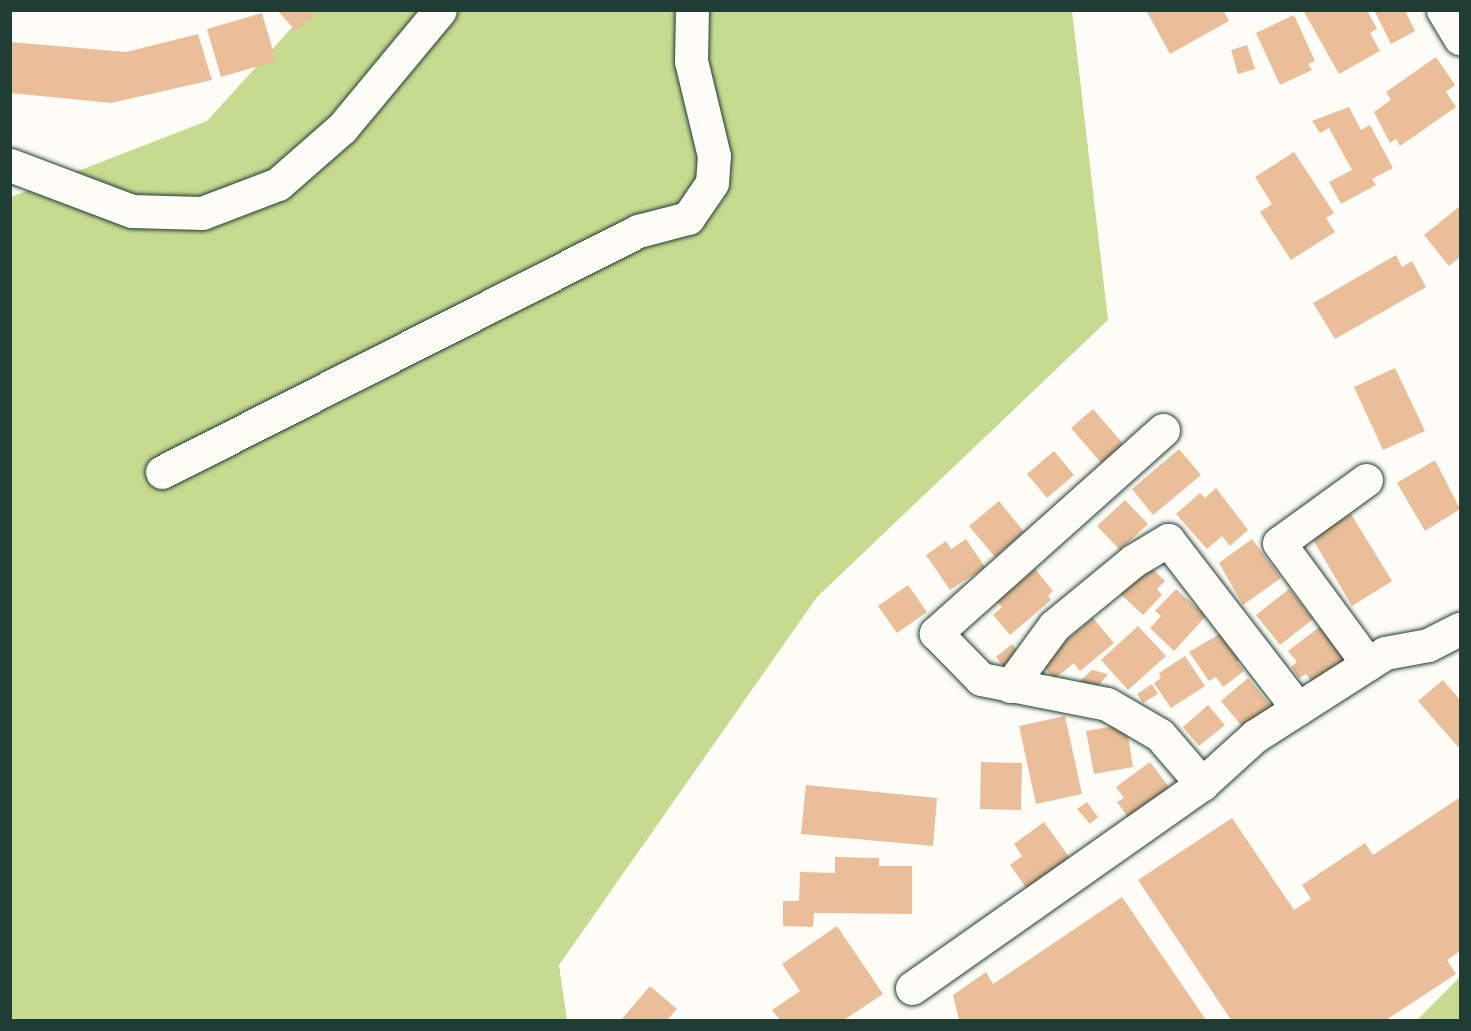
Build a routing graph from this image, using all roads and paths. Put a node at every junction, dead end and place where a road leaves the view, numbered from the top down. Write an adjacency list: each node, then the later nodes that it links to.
1 (440, 10): 5 (street)
2 (692, 10): 7 (street)
3 (1443, 10): 4 (street)
4 (1461, 38)
5 (10, 165)
6 (1163, 430): 11 (street)
7 (162, 471)
8 (1366, 480): 10 (street)
9 (1461, 629): 10 (street)
10 (1368, 664): 12 (street)
11 (1010, 686): 12 (street); 13 (street)
12 (1298, 708): 13 (street)
13 (1202, 784): 14 (street)
14 (912, 988)

